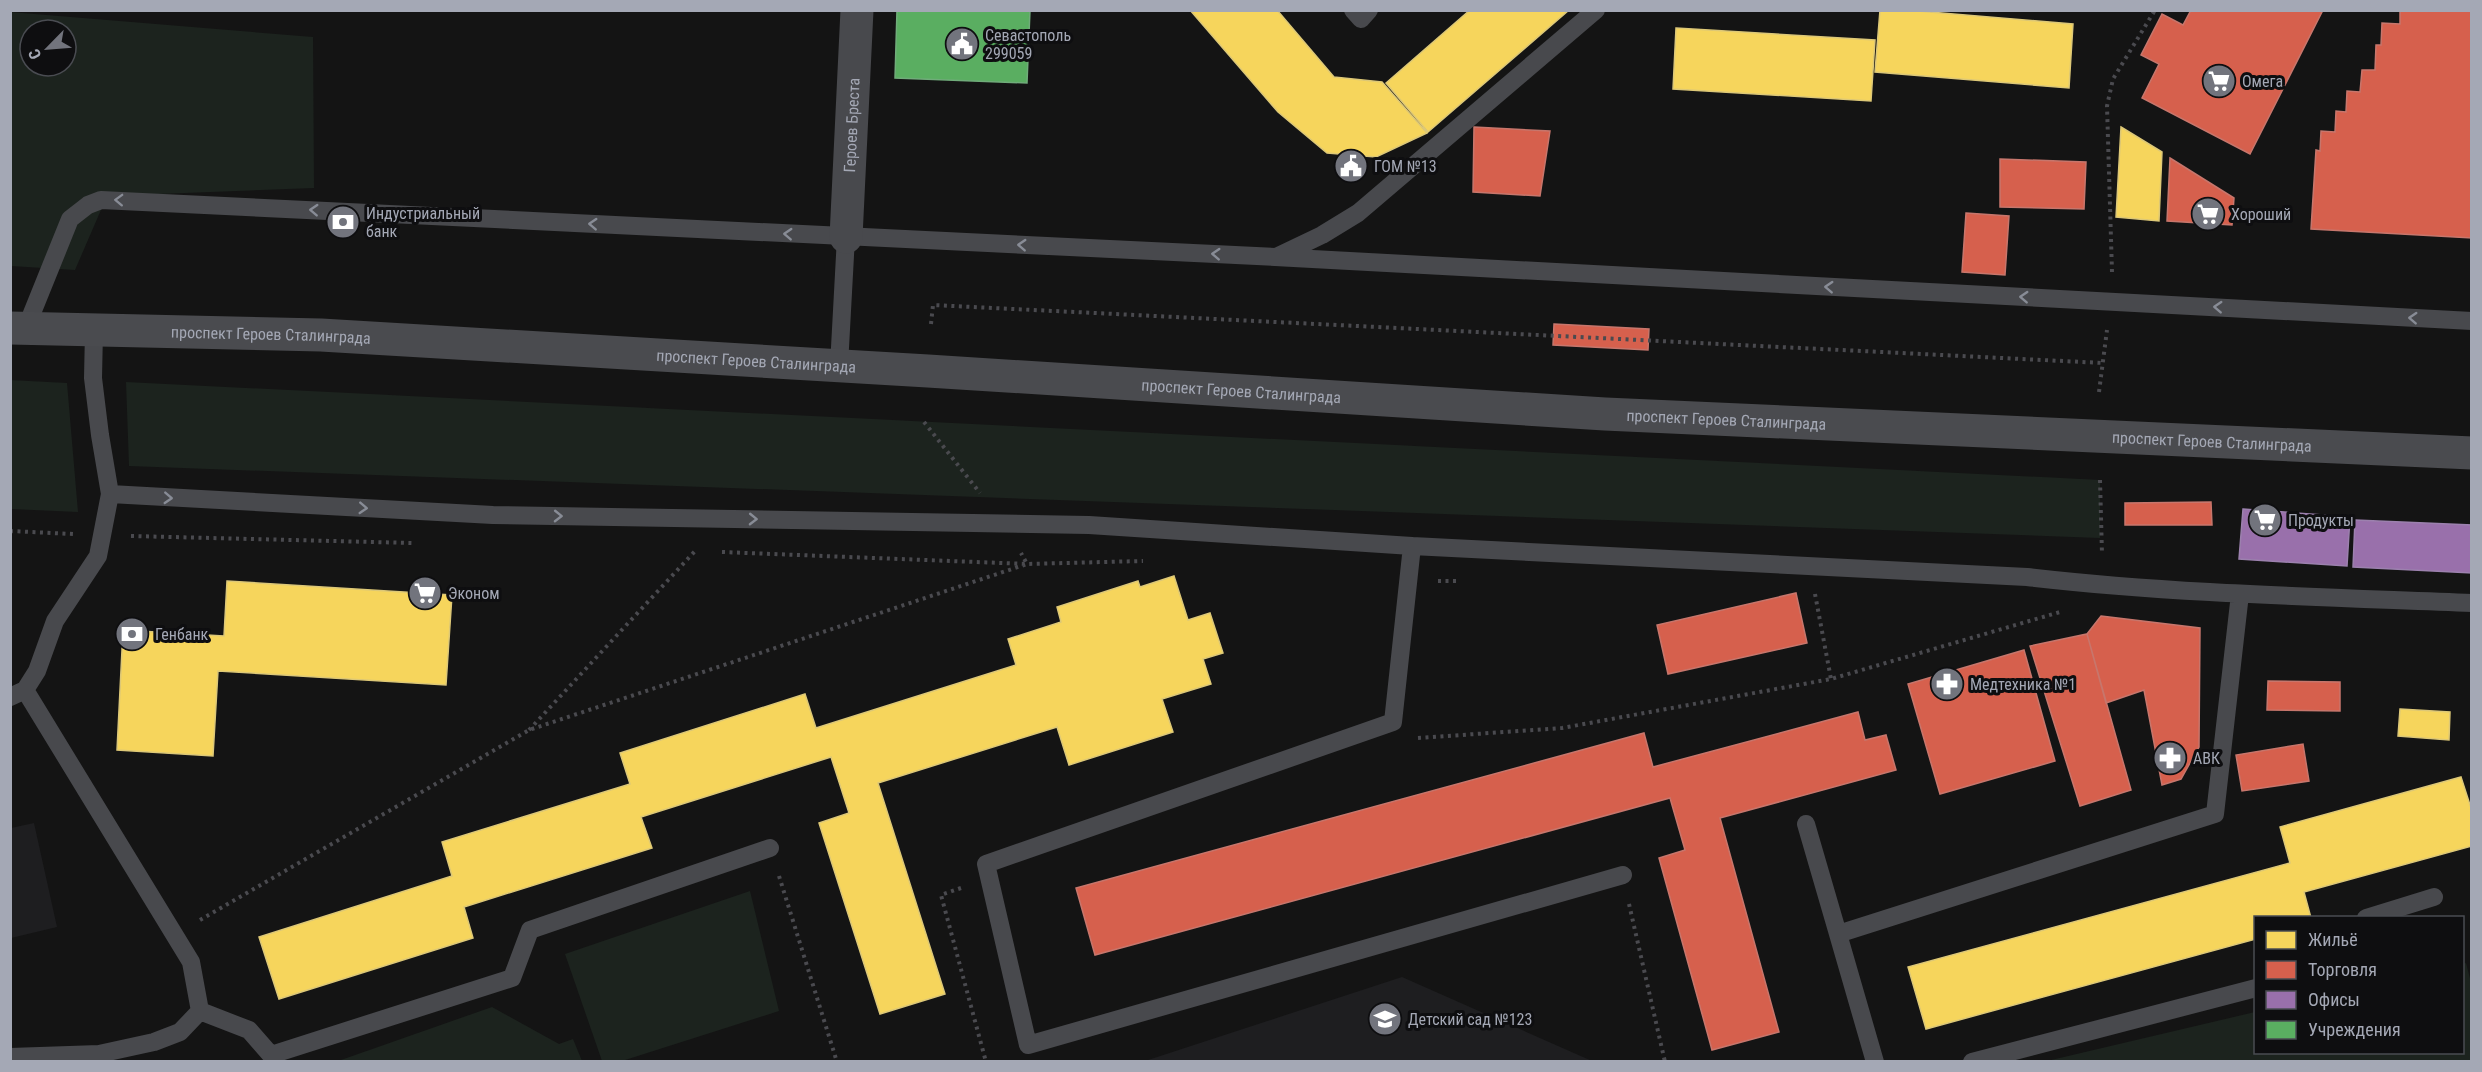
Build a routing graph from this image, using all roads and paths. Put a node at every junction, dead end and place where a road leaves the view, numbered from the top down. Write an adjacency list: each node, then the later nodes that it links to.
1 (857, 10): 6 (street, Героев Бреста)
2 (1353, 10): 3 (lane)
3 (1370, 10)
4 (1596, 10): 7 (lane)
5 (2155, 10): 8 (path)
6 (846, 237): 7 (lane, one-way to 6); 11 (lane, one-way to 11); 15 (lane)
7 (1275, 257): 9 (lane, one-way to 7)
8 (2112, 277)
9 (2472, 321)
10 (931, 324): 14 (path)
11 (18, 328): 13 (main road, проспект Героев Сталинграда)
12 (2107, 328): 14 (path)
13 (94, 331): 15 (main road, проспект Героев Сталинграда); 19 (lane)
14 (2103, 363): 16 (path)
15 (838, 366): 17 (main road, проспект Героев Сталинграда)
16 (2099, 392)
17 (2472, 453)
18 (2100, 480): 33 (path)
19 (110, 495): 24 (lane, one-way to 24); 39 (lane)
20 (10, 531): 21 (path)
21 (80, 534)
22 (126, 536): 23 (path)
23 (422, 544)
24 (1412, 546): 31 (lane); 33 (lane)
25 (683, 550): 26 (path)
26 (695, 550): 27 (path); 40 (path)
27 (707, 551)
28 (718, 552): 30 (path)
29 (1147, 561): 30 (path)
30 (1027, 564): 40 (path)
31 (1407, 580): 32 (path); 45 (lane)
32 (1467, 581)
33 (2102, 586): 35 (lane)
34 (1814, 590): 38 (path)
35 (2240, 594): 36 (lane); 48 (lane)
36 (2472, 603)
37 (2070, 609): 38 (path)
38 (1831, 679): 41 (path)
39 (18, 694): 49 (lane)
40 (529, 730): 49 (path)
41 (1409, 739)
42 (1806, 824): 48 (lane)
43 (770, 848): 53 (lane); 54 (path)
44 (1623, 875): 45 (lane); 56 (path)
45 (989, 879): 55 (path)
46 (2434, 897): 47 (lane)
47 (2372, 916)
48 (1838, 934): 57 (lane)
49 (174, 935): 51 (lane)
50 (2254, 989): 58 (lane)
51 (200, 1011): 52 (lane); 53 (lane)
52 (10, 1058)
53 (274, 1058)
54 (837, 1062)
55 (986, 1062)
56 (1665, 1062)
57 (1875, 1062)
58 (1972, 1062)

